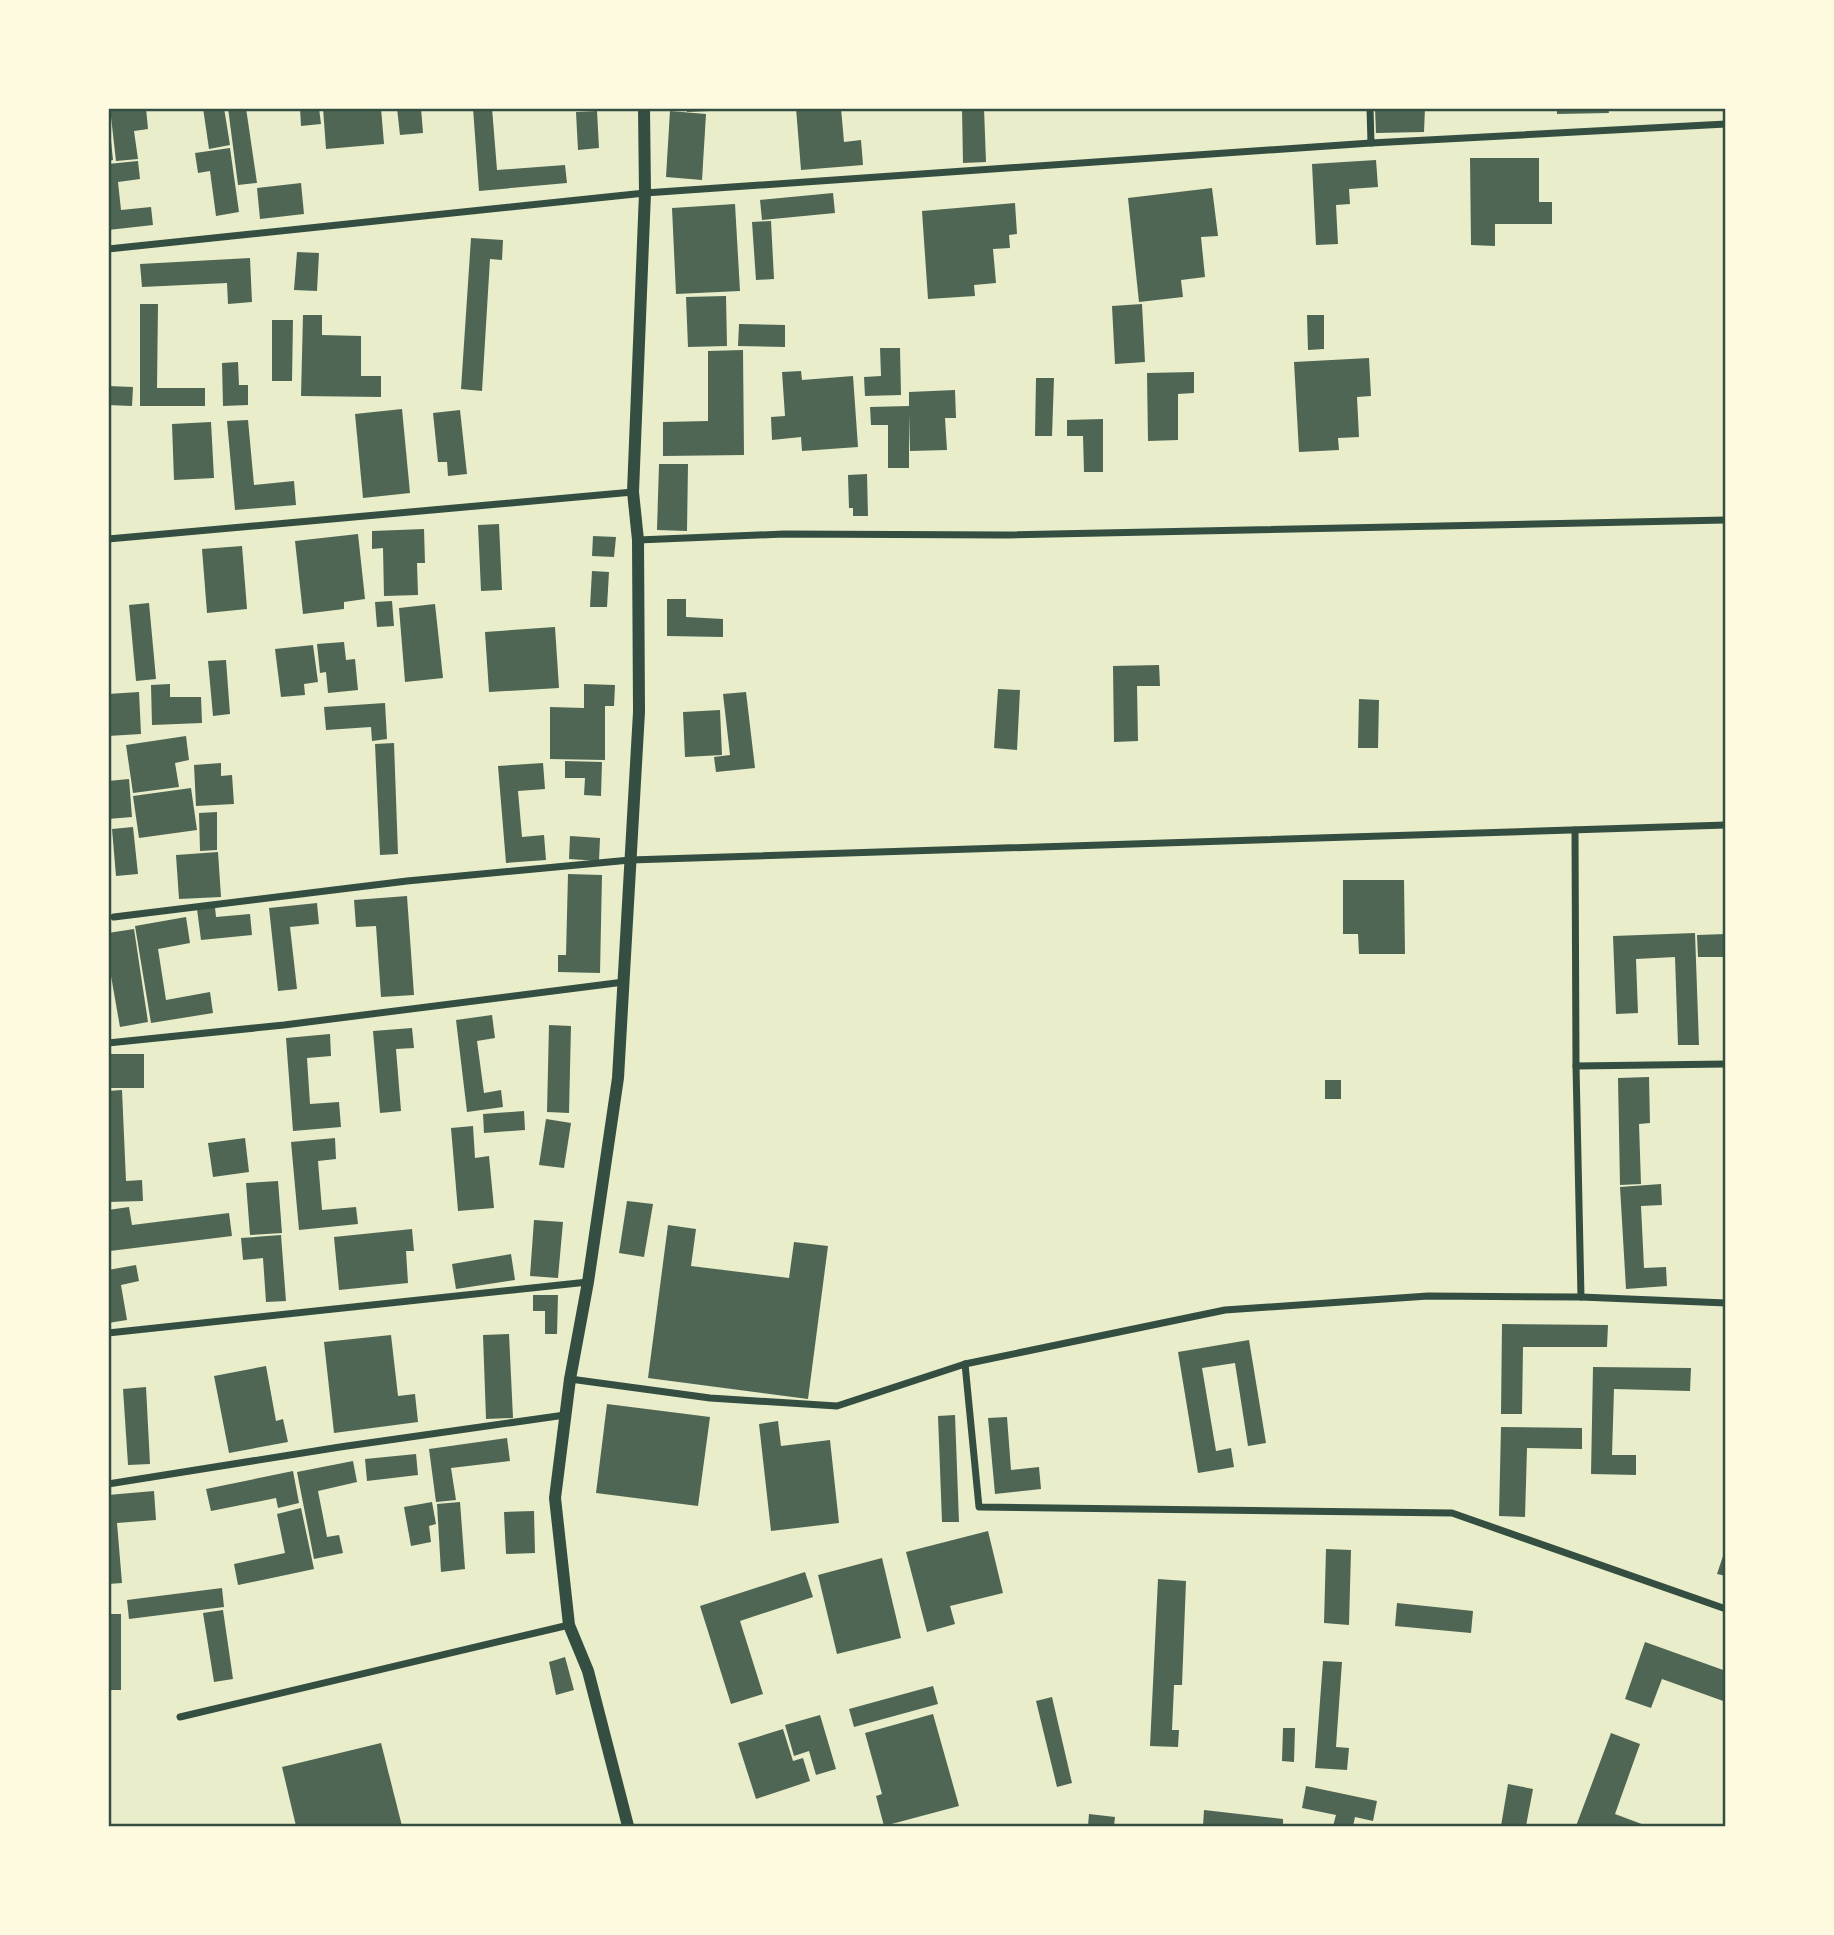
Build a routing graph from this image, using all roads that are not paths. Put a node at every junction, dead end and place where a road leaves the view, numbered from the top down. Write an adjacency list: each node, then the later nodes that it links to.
1 (644, 108): 5 (street)
2 (1370, 108): 4 (street)
3 (1726, 124): 4 (street)
4 (1371, 143): 5 (street)
5 (645, 193): 6 (street); 7 (street)
6 (108, 249)
7 (633, 492): 9 (street); 10 (street)
8 (1726, 520): 10 (street)
9 (108, 539)
10 (638, 540): 13 (street)
11 (1726, 825): 12 (street)
12 (1575, 831): 13 (street); 18 (street)
13 (630, 860): 14 (street); 15 (street)
14 (114, 917)
15 (624, 982): 16 (street); 19 (street)
16 (108, 1043)
17 (1726, 1064): 18 (street)
18 (1576, 1066): 20 (street)
19 (588, 1282): 22 (street); 24 (street)
20 (1581, 1297): 21 (street); 23 (street)
21 (1726, 1303)
22 (108, 1332)
23 (965, 1364): 24 (street); 27 (street)
24 (570, 1379): 25 (street)
25 (565, 1415): 26 (street); 28 (street)
26 (108, 1484)
27 (1726, 1609)
28 (569, 1625): 29 (street); 30 (street)
29 (180, 1717)
30 (628, 1826)

